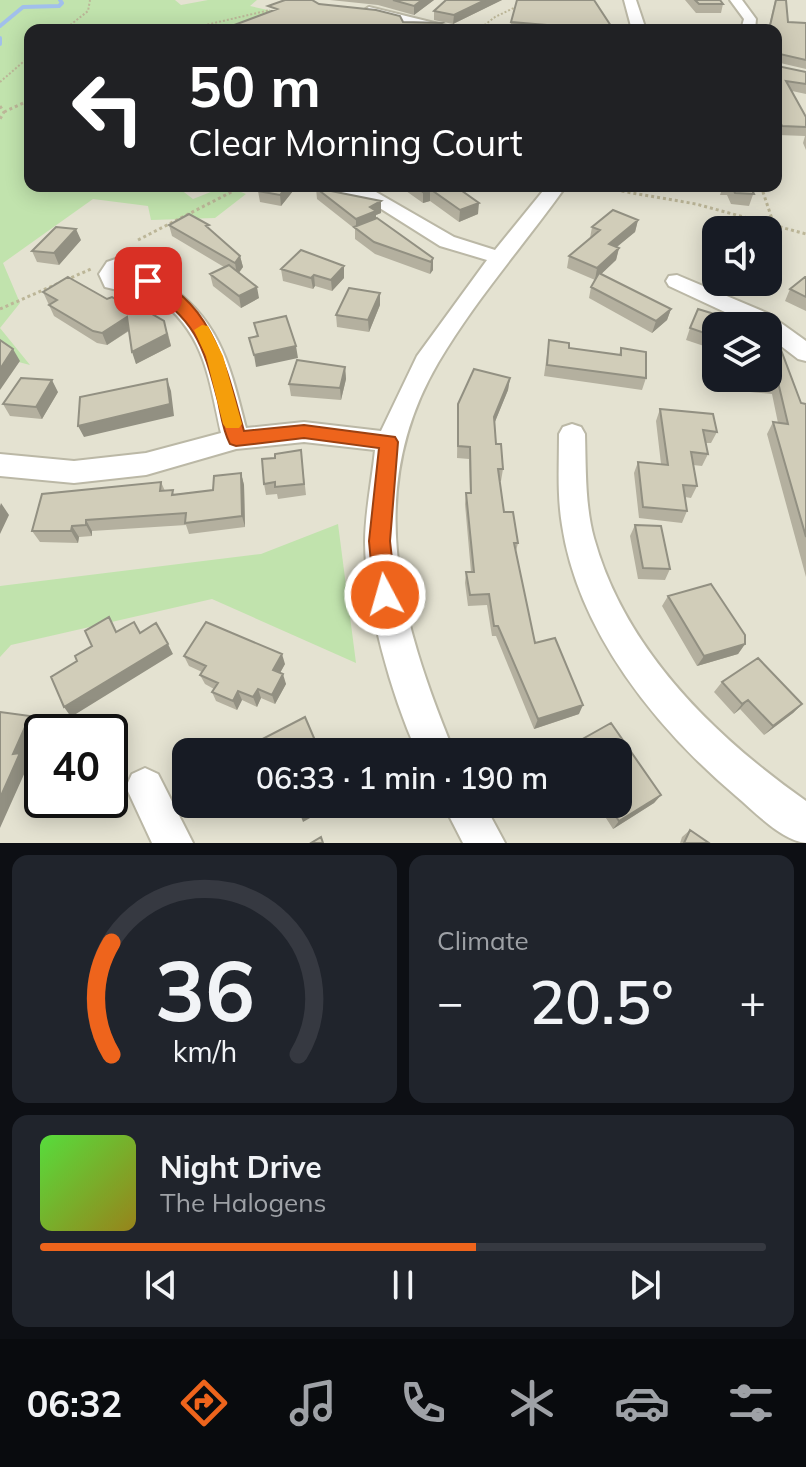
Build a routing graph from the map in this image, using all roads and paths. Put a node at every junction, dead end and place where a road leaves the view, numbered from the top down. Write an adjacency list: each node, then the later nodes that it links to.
1 (90, 0): 9 (path)
2 (630, 0): 14 (street)
3 (736, 0): 15 (street)
4 (529, 2): 13 (path)
5 (281, 8): 10 (path)
6 (347, 8): 8 (street)
7 (436, 11): 8 (street)
8 (416, 21): 11 (street); 12 (street)
9 (72, 24)
10 (204, 24)
11 (410, 24)
12 (426, 24)
13 (487, 24)
14 (637, 24)
15 (749, 24)
16 (24, 61): 17 (path)
17 (0, 82)
18 (24, 103): 20 (path)
19 (0, 106): 22 (path)
20 (17, 106): 21 (path); 22 (path)
21 (24, 107)
22 (2, 115)
23 (365, 192): 31 (street)
24 (552, 192): 31 (street)
25 (627, 192): 27 (path)
26 (763, 192): 28 (path)
27 (741, 216)
28 (771, 216)
29 (782, 227): 30 (path)
30 (806, 234)
31 (500, 257): 37 (street)
32 (148, 281): 36 (street)
33 (677, 281): 34 (street)
34 (806, 353)
35 (572, 434): 42 (street)
36 (236, 439): 37 (street); 38 (street)
37 (389, 442): 39 (street)
38 (0, 465)
39 (429, 738)
40 (145, 787): 43 (street)
41 (470, 818): 44 (street)
42 (806, 825)
43 (173, 843)
44 (485, 843)

